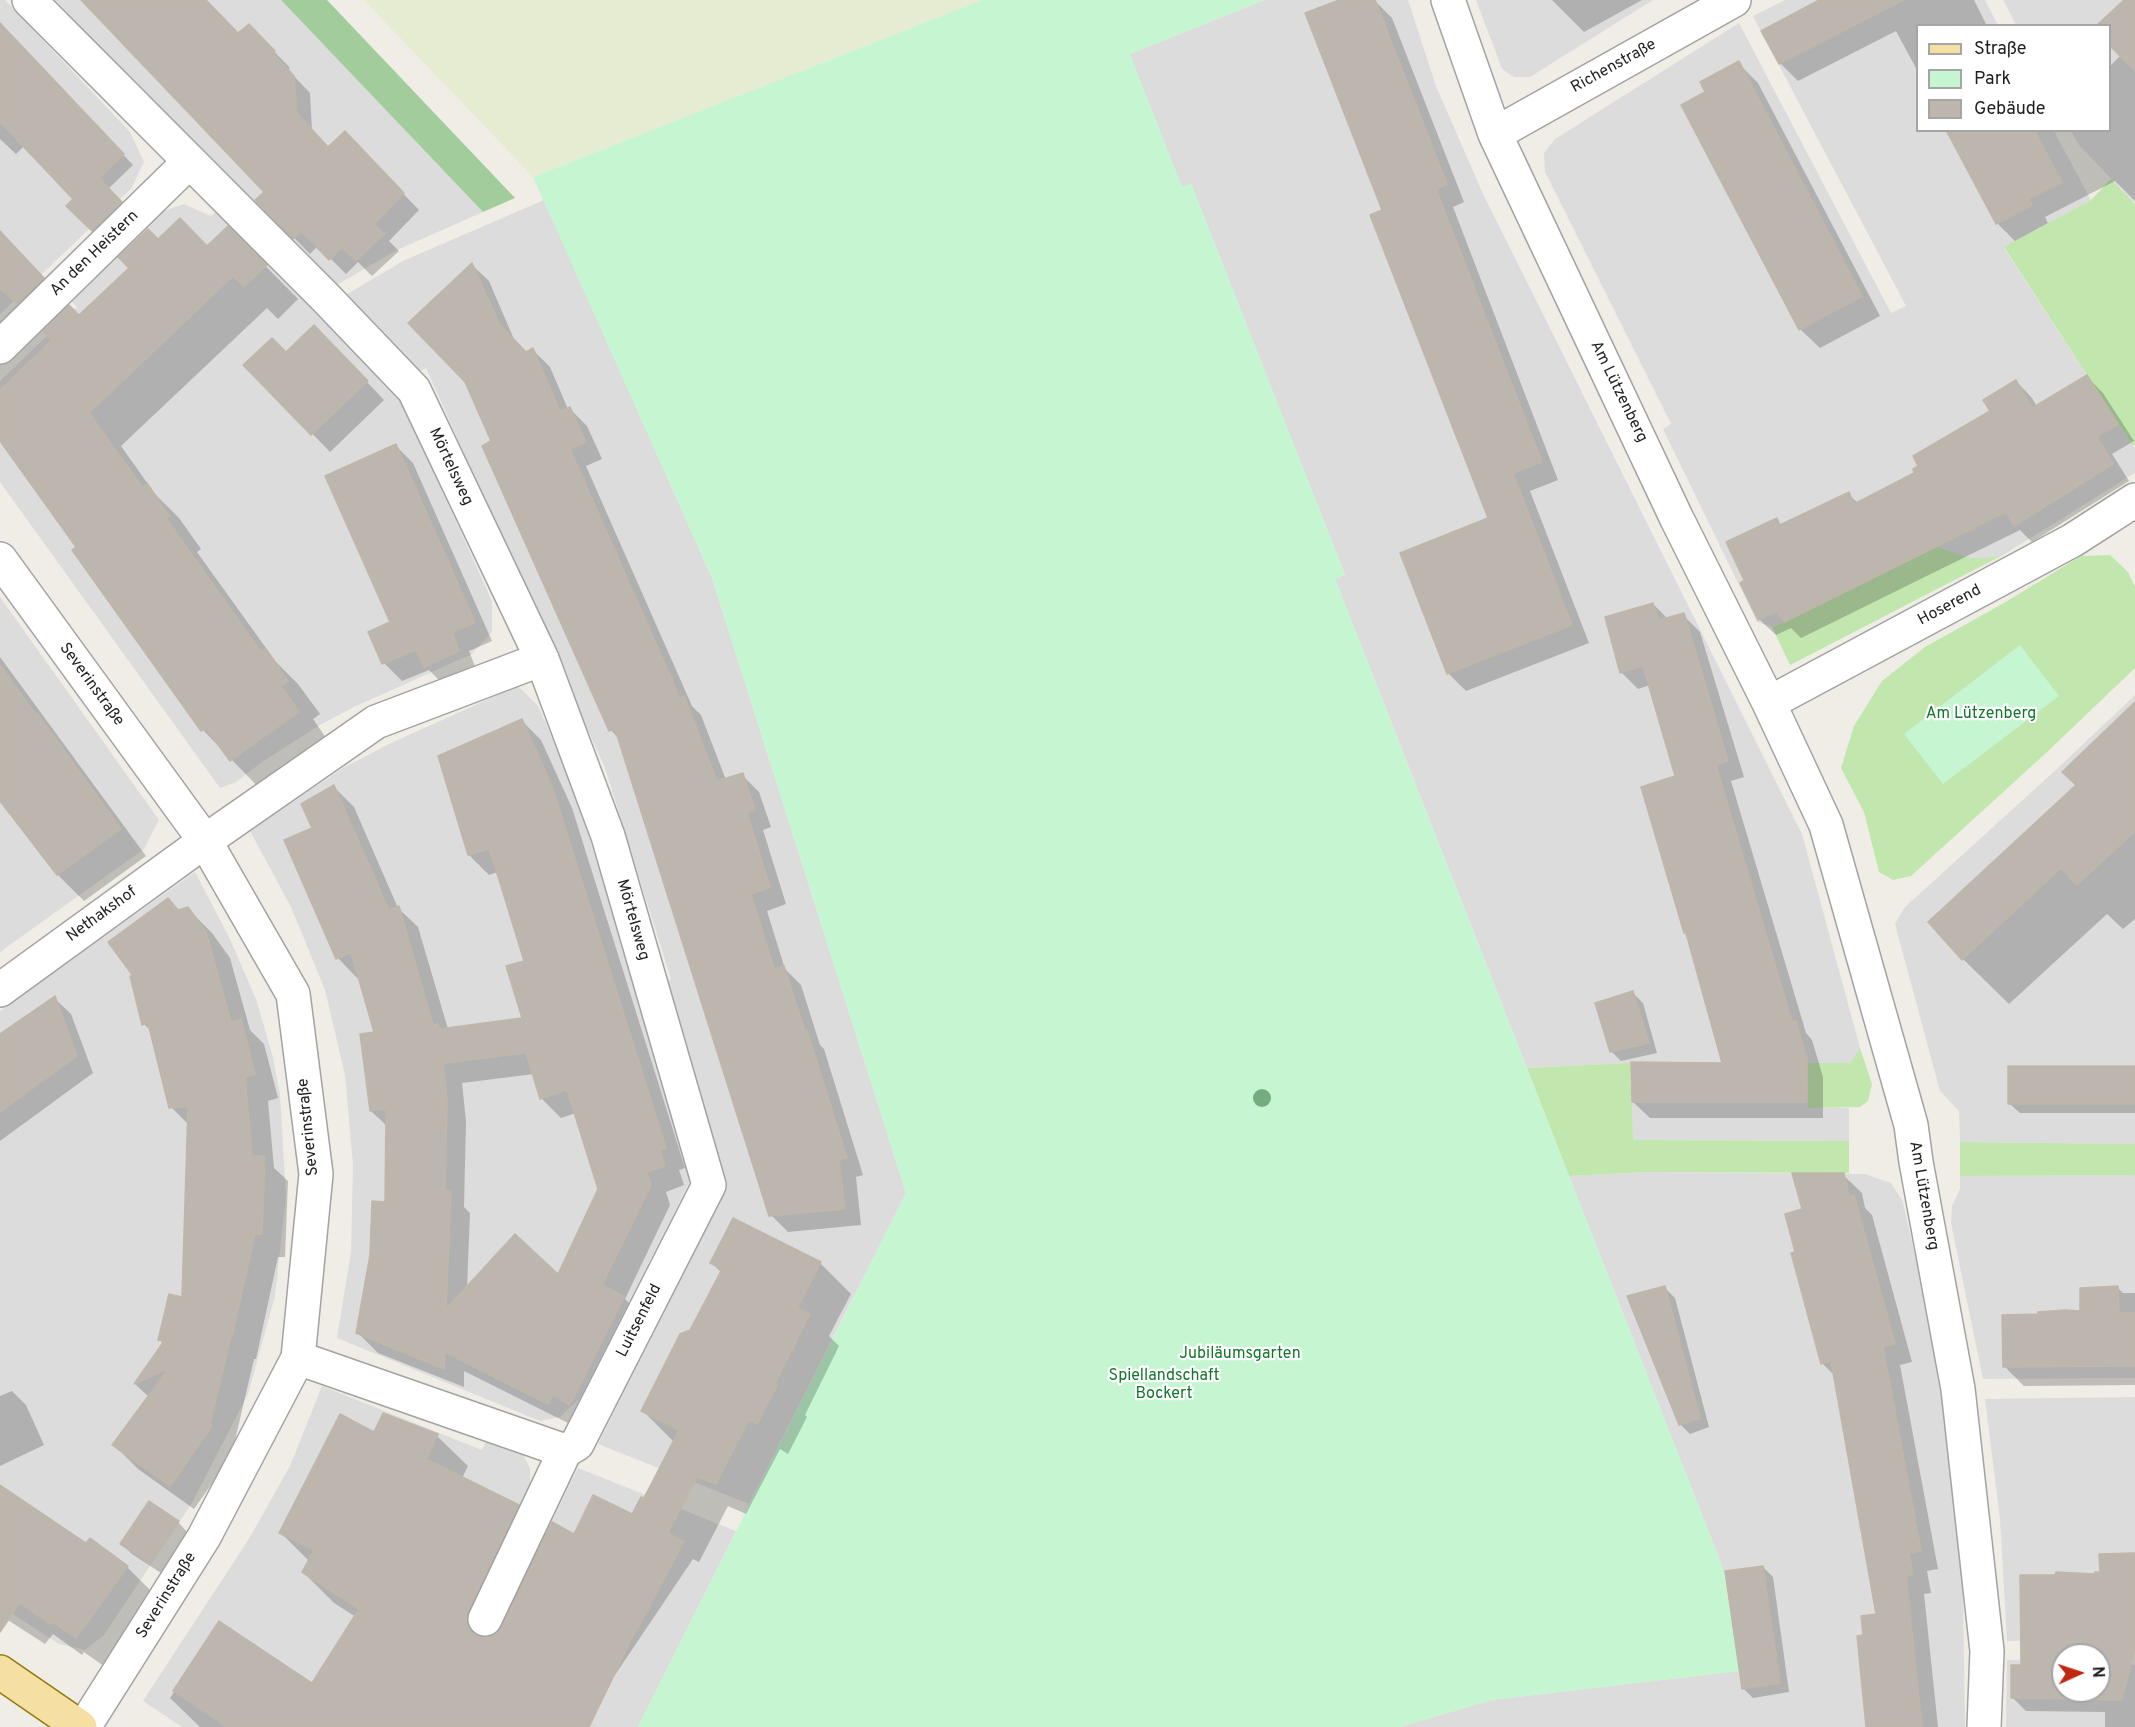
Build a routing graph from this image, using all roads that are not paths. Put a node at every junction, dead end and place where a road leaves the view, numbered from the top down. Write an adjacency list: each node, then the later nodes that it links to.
1 (29, 0): 5 (street)
2 (1448, 0): 4 (street, Am Lützenberg)
3 (1734, 0): 4 (street, Richenstraße)
4 (1496, 134): 10 (street, Am Lützenberg)
5 (189, 162): 6 (street, An den Heistern); 9 (street, Mörtelsweg)
6 (0, 347)
7 (2133, 507): 10 (street, Hoserend)
8 (0, 559): 11 (street, Severinstraße)
9 (542, 659): 11 (street); 13 (street, Mörtelsweg)
10 (1769, 703): 19 (street, Am Lützenberg)
11 (205, 841): 12 (street, Nethakshof); 14 (street, Severinstraße)
12 (0, 990)
13 (709, 1185): 15 (street, Luitsenfeld)
14 (298, 1358): 15 (street); 18 (street, Severinstraße)
15 (565, 1451): 16 (street, Luitsenfeld)
16 (485, 1619)
17 (0, 1672): 18 (main road)
18 (82, 1727)
19 (1984, 1727)

